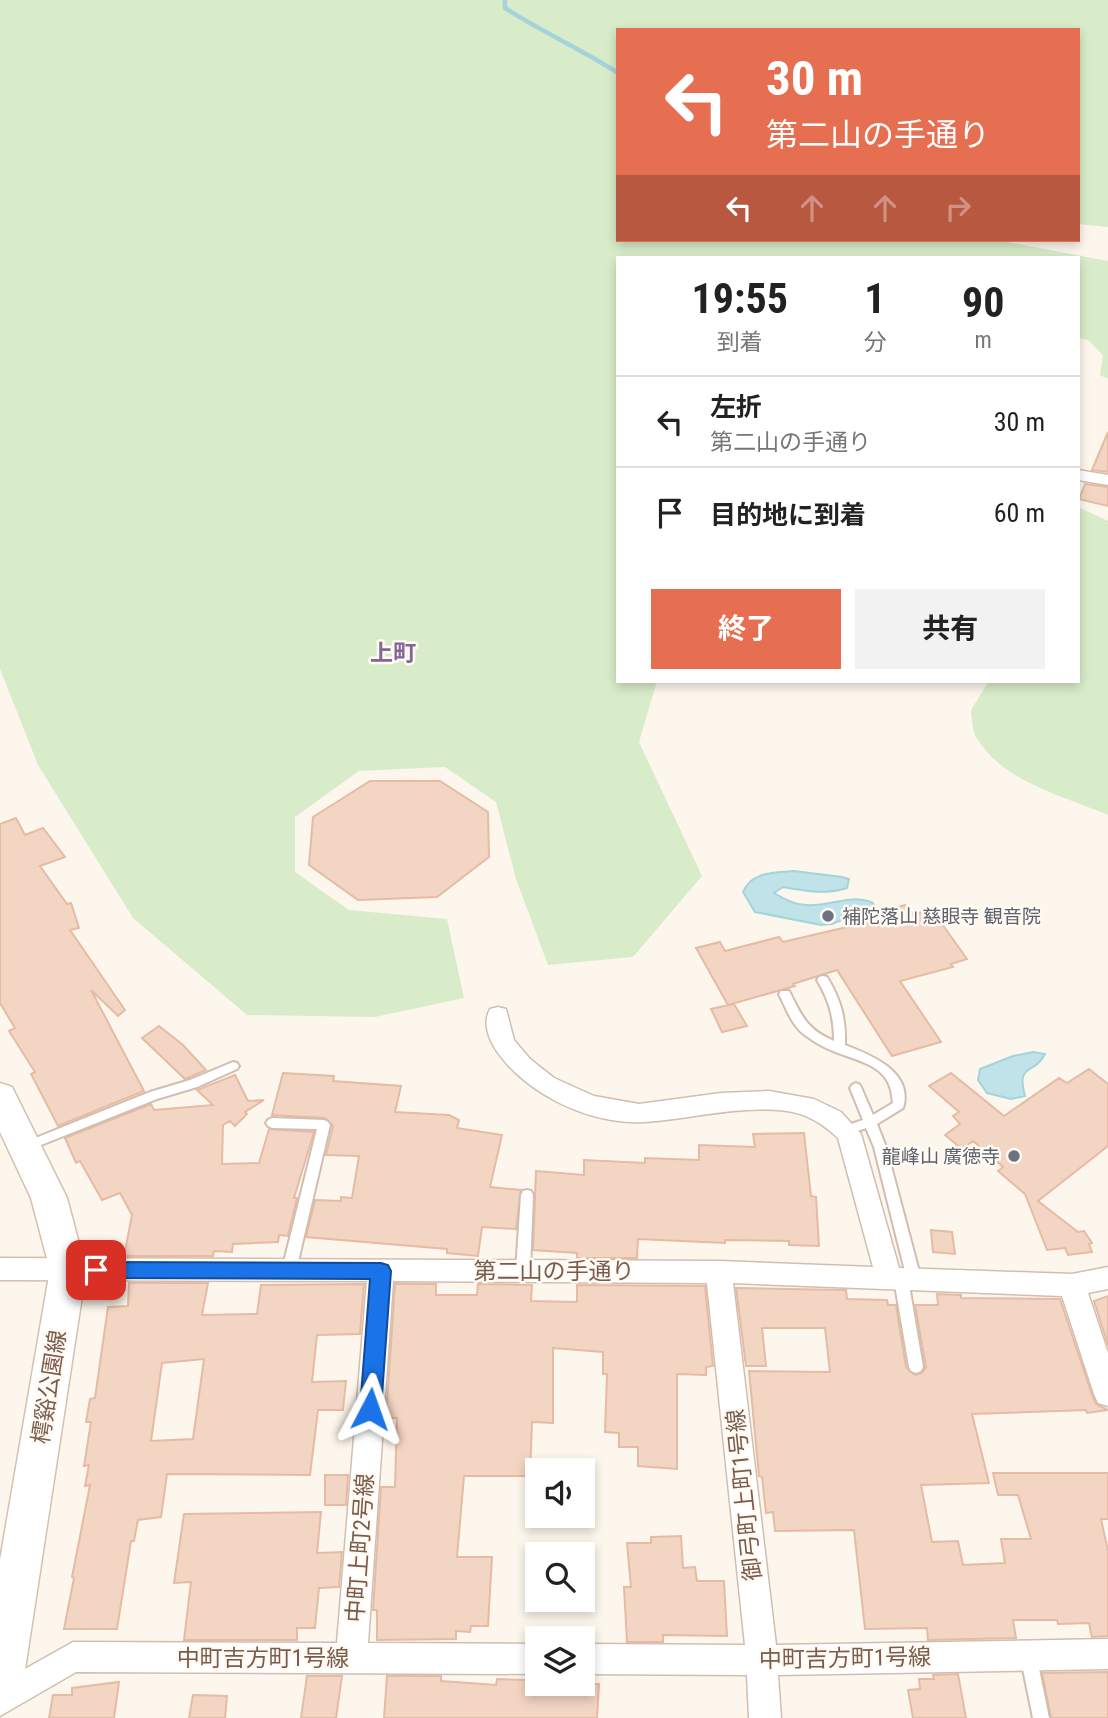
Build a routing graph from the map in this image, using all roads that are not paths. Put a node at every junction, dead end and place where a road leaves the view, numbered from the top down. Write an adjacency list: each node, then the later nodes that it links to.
1 (1080, 475): 2 (street)
2 (1108, 480)
3 (823, 980): 6 (lane)
4 (785, 994): 6 (lane)
5 (498, 1015): 12 (street)
6 (839, 1049): 10 (lane)
7 (233, 1066): 13 (lane)
8 (856, 1088): 10 (lane)
9 (0, 1096): 13 (main road, 樗谿公園線)
10 (870, 1122): 12 (lane); 22 (lane)
11 (272, 1123): 17 (lane)
12 (846, 1130): 22 (street)
13 (24, 1147): 16 (main road, 樗谿公園線)
14 (527, 1195): 19 (lane)
15 (0, 1269): 16 (street, 第二山の手通り)
16 (68, 1270): 17 (street, 第二山の手通り); 32 (main road, 樗谿公園線)
17 (289, 1270): 18 (street, 第二山の手通り)
18 (381, 1271): 19 (street, 第二山の手通り); 28 (street, 中町上町2号線)
19 (523, 1271): 20 (street, 第二山の手通り)
20 (719, 1272): 22 (street, 第二山の手通り); 31 (street, 御弓町上町1号線)
21 (1108, 1278): 23 (street, 第二山の手通り)
22 (901, 1279): 23 (street, 第二山の手通り); 24 (lane)
23 (1072, 1285): 25 (street)
24 (916, 1367)
25 (1108, 1394)
26 (1027, 1654): 27 (street, 中町吉方町1号線); 31 (street, 中町吉方町1号線); 35 (lane)
27 (1108, 1654)
28 (351, 1658): 29 (street, 中町吉方町1号線); 33 (street, 中町吉方町1号線)
29 (525, 1659)
30 (595, 1659): 31 (street, 中町吉方町1号線)
31 (762, 1660): 34 (street, 御弓町上町1号線)
32 (0, 1689)
33 (0, 1700)
34 (765, 1718)
35 (1041, 1718)

